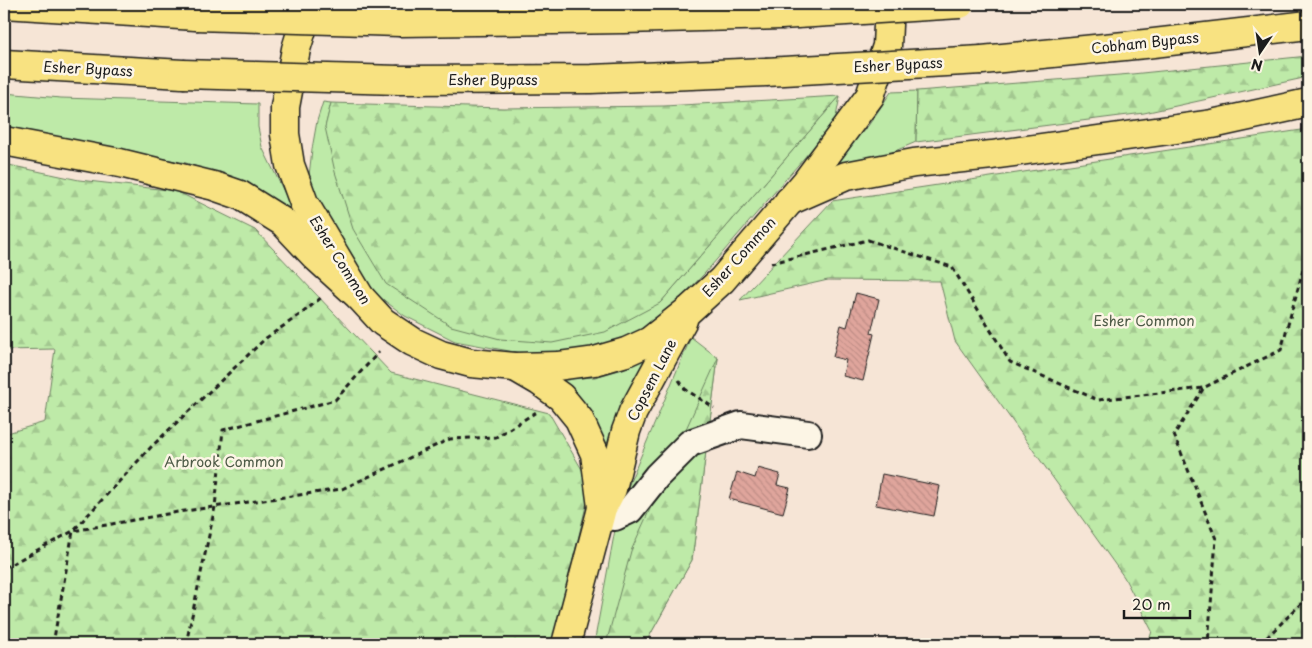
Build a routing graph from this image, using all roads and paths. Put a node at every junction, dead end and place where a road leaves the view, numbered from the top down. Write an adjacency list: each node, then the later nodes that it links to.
1 (4, 4): 4 (main road, bridge)
2 (310, 4): 14 (main road, Esher Common)
3 (889, 4): 10 (main road, Esher Common)
4 (960, 4)
5 (1308, 25): 6 (main road, Cobham Bypass)
6 (982, 60): 7 (main road, Esher Bypass, bridge)
7 (4, 64)
8 (1308, 103): 10 (main road)
9 (4, 141): 14 (main road)
10 (789, 201): 15 (main road, Esher Common)
11 (1308, 252): 19 (path)
12 (765, 264): 19 (path)
13 (323, 296): 25 (path)
14 (360, 297): 18 (main road, Esher Common)
15 (689, 310): 17 (main road, Copsem Lane); 18 (main road, Esher Common)
16 (379, 352): 23 (path)
17 (664, 356): 21 (path); 24 (main road, Copsem Lane)
18 (515, 366): 24 (main road, Copsem Lane)
19 (1203, 388): 31 (path)
20 (542, 408): 23 (path)
21 (741, 425): 22 (street); 24 (street)
22 (808, 434)
23 (215, 507): 25 (path); 29 (path)
24 (601, 512): 30 (main road, Copsem Lane)
25 (73, 531): 26 (path); 28 (path)
26 (4, 568)
27 (1308, 597): 32 (path)
28 (53, 644)
29 (186, 644)
30 (566, 644)
31 (1208, 644)
32 (1260, 644)

